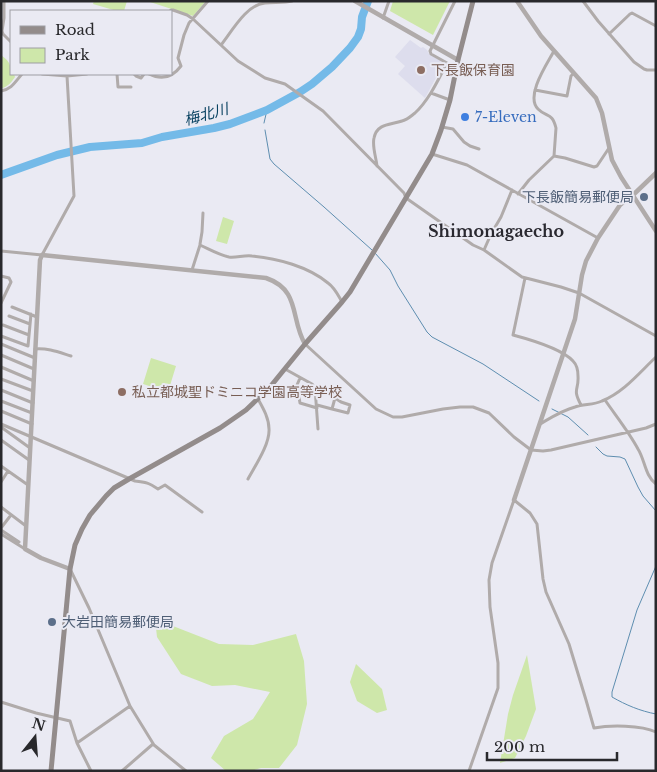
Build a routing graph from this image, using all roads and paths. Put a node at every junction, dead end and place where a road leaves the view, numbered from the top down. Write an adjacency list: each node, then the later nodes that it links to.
1 (4, 1): 15 (street)
2 (208, 1): 12 (street)
3 (292, 1): 16 (street)
4 (389, 1): 11 (street)
5 (455, 1): 17 (street)
6 (473, 1): 19 (main road)
7 (517, 1): 18 (street)
8 (583, 1): 14 (street)
9 (357, 2): 11 (street)
10 (172, 10): 12 (street)
11 (383, 18): 17 (street)
12 (193, 19): 16 (street); 22 (street)
13 (656, 26): 14 (street)
14 (609, 34): 20 (street)
15 (10, 41)
16 (221, 45): 40 (street)
17 (433, 46): 19 (street); 33 (street)
18 (554, 51): 21 (street); 31 (street)
19 (458, 60): 34 (main road)
20 (656, 70)
21 (574, 73): 31 (street); 36 (street)
22 (172, 74)
23 (21, 75): 32 (street)
24 (54, 75): 29 (street)
25 (77, 75): 29 (street)
26 (117, 75): 30 (street)
27 (152, 75): 28 (street)
28 (169, 75)
29 (67, 76): 52 (street)
30 (131, 87)
31 (535, 90): 39 (street)
32 (1, 91)
33 (430, 93): 34 (street); 40 (street)
34 (450, 100): 35 (main road)
35 (442, 127): 37 (street); 38 (main road)
36 (609, 148): 39 (street); 44 (street)
37 (479, 149)
38 (432, 154): 42 (street); 45 (main road)
39 (554, 156): 43 (street)
40 (377, 166): 45 (street)
41 (656, 173): 44 (street)
42 (512, 190): 43 (street); 50 (street)
43 (518, 194): 48 (street)
44 (633, 195): 47 (street); 48 (street)
45 (406, 198): 50 (street); 57 (main road)
46 (203, 213): 49 (street)
47 (656, 231)
48 (598, 238): 56 (street)
49 (200, 245): 53 (street); 57 (street)
50 (484, 250): 55 (street)
51 (1, 251): 52 (street)
52 (42, 255): 53 (street); 62 (street)
53 (192, 270): 69 (street)
54 (1, 276): 58 (street)
55 (525, 278): 56 (street); 71 (street)
56 (579, 293): 67 (street); 71 (street)
57 (342, 302): 69 (main road)
58 (1, 303)
59 (12, 307): 60 (street)
60 (31, 314): 62 (street); 63 (street)
61 (9, 316): 63 (street)
62 (37, 316): 70 (street)
63 (30, 324): 65 (street)
64 (3, 325): 65 (street)
65 (29, 335): 66 (street)
66 (1, 336)
67 (656, 336)
68 (1, 344): 75 (street)
69 (305, 344): 78 (main road); 104 (street)
70 (35, 349): 73 (street); 75 (street)
71 (564, 354): 90 (street); 96 (street)
72 (1, 355): 77 (street)
73 (70, 356)
74 (656, 357): 87 (street)
75 (35, 358): 77 (street)
76 (1, 367): 81 (street)
77 (34, 369): 81 (street)
78 (285, 369): 79 (street); 85 (main road)
79 (300, 378): 82 (street); 91 (street)
80 (1, 379): 84 (street)
81 (34, 381): 84 (street)
82 (315, 388): 86 (street); 91 (street)
83 (1, 390): 89 (street)
84 (33, 391): 89 (street)
85 (258, 398): 108 (main road); 109 (street)
86 (335, 398): 92 (street); 92 (street)
87 (605, 400): 90 (street); 100 (street)
88 (1, 401): 94 (street)
89 (32, 403): 94 (street)
90 (581, 405): 96 (street)
91 (317, 406): 92 (street); 99 (street)
92 (332, 409)
93 (1, 411): 95 (street)
94 (32, 413): 95 (street)
95 (32, 424): 101 (street)
96 (540, 424): 104 (street)
97 (656, 424): 100 (street)
98 (1, 426): 101 (street); 103 (street)
99 (318, 429)
100 (627, 432): 104 (street); 111 (street)
101 (31, 436): 103 (street); 108 (street)
102 (1, 440): 105 (street)
103 (30, 448): 105 (street)
104 (531, 450): 113 (street)
105 (30, 461): 112 (street)
106 (1, 466): 107 (street)
107 (8, 471): 110 (street); 112 (street)
108 (128, 478): 115 (street); 121 (main road)
109 (248, 479)
110 (1, 482)
111 (656, 484)
112 (28, 485): 117 (street)
113 (514, 500): 125 (street); 132 (street)
114 (1, 508): 116 (street)
115 (202, 512)
116 (11, 514): 117 (street); 118 (street)
117 (26, 526): 120 (street)
118 (1, 531): 119 (street); 120 (street)
119 (20, 542)
120 (25, 549): 121 (street)
121 (70, 569): 123 (street); 124 (main road)
122 (1, 702): 124 (street)
123 (130, 706): 126 (street); 127 (street)
124 (56, 718): 126 (street); 128 (main road)
125 (656, 732)
126 (78, 743): 129 (street)
127 (153, 744): 130 (street); 131 (street)
128 (51, 771)
129 (91, 771)
130 (122, 771)
131 (186, 771)
132 (469, 771)

